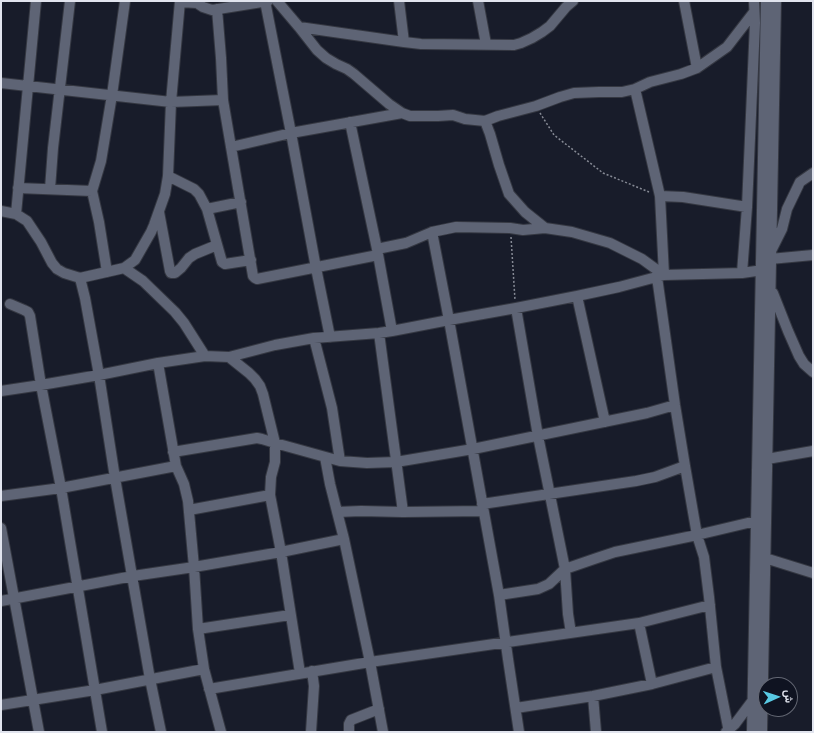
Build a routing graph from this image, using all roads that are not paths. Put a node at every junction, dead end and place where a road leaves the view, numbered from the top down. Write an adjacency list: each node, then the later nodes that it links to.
1 (36, 1): 22 (street)
2 (70, 1): 24 (street)
3 (125, 1): 25 (street)
4 (266, 1): 15 (street); 31 (street)
5 (277, 1): 17 (street)
6 (399, 1): 18 (street)
7 (478, 1): 19 (street)
8 (573, 1): 14 (street)
9 (684, 1): 20 (street)
10 (754, 1): 16 (street)
11 (766, 1): 51 (street)
12 (776, 1): 51 (street)
13 (180, 2): 15 (street); 27 (street)
14 (563, 5): 19 (street)
15 (217, 9): 26 (street)
16 (754, 12): 20 (street); 40 (street)
17 (299, 27): 18 (street); 28 (street)
18 (404, 42): 19 (street)
19 (486, 44)
20 (697, 68): 23 (street)
21 (1, 83): 22 (street)
22 (28, 86): 24 (street); 35 (street)
23 (635, 89): 29 (street); 38 (street)
24 (60, 90): 25 (street); 36 (street)
25 (112, 95): 27 (street); 37 (street)
26 (223, 100): 27 (street); 32 (street)
27 (171, 102): 34 (street)
28 (402, 113): 29 (street); 30 (street)
29 (485, 121): 45 (street)
30 (350, 122): 31 (street); 48 (street)
31 (291, 133): 32 (street); 53 (street)
32 (231, 147): 39 (street)
33 (813, 173): 51 (street)
34 (168, 176): 41 (street); 43 (street)
35 (18, 188): 36 (street); 44 (street)
36 (50, 189): 37 (street)
37 (92, 191): 54 (street)
38 (660, 196): 40 (street); 56 (street)
39 (241, 202): 41 (street); 50 (street)
40 (747, 207): 55 (street)
41 (207, 209): 47 (street)
42 (1, 211): 44 (street)
43 (159, 211): 47 (street); 52 (street)
44 (16, 214): 57 (street)
45 (545, 228): 46 (street); 56 (street)
46 (432, 232): 48 (street); 62 (street)
47 (217, 245): 50 (street)
48 (377, 252): 53 (street); 63 (street)
49 (813, 255): 51 (street)
50 (251, 260): 53 (street)
51 (768, 263): 55 (street); 58 (street); 96 (street)
52 (124, 268): 54 (street); 67 (street)
53 (316, 268): 65 (street)
54 (107, 272): 57 (street)
55 (742, 273): 56 (street)
56 (660, 276): 59 (street); 74 (street)
57 (80, 278): 71 (street)
58 (770, 287): 70 (street); 82 (street)
59 (577, 296): 61 (street); 75 (street)
60 (10, 304): 72 (street)
61 (516, 308): 62 (street); 76 (street)
62 (449, 320): 63 (street); 78 (street)
63 (392, 331): 64 (street)
64 (379, 333): 65 (street); 84 (street)
65 (330, 337): 66 (street)
66 (314, 338): 68 (street); 83 (street)
67 (205, 356): 68 (street); 69 (street)
68 (229, 357): 77 (street)
69 (158, 363): 71 (street); 80 (street)
70 (813, 372)
71 (99, 375): 72 (street); 87 (street)
72 (41, 385): 73 (street); 88 (street)
73 (1, 391)
74 (675, 405): 75 (street); 86 (street)
75 (606, 422): 76 (street)
76 (538, 436): 78 (street); 89 (street)
77 (275, 444): 80 (street); 81 (street); 91 (street)
78 (472, 449): 84 (street); 92 (street)
79 (813, 450): 82 (street)
80 (173, 452): 85 (street)
81 (325, 457): 83 (street); 94 (street)
82 (767, 459): 101 (street)
83 (340, 461): 84 (street)
84 (396, 462): 95 (street)
85 (176, 466): 87 (street); 93 (street)
86 (685, 466): 89 (street); 98 (street)
87 (115, 478): 88 (street); 105 (street)
88 (61, 488): 90 (street); 106 (street)
89 (549, 494): 92 (street); 103 (street)
90 (1, 496)
91 (270, 496): 93 (street); 100 (street)
92 (483, 508): 95 (street); 108 (street)
93 (189, 510): 102 (street)
94 (337, 512): 95 (street); 99 (street)
95 (403, 512)
96 (756, 521): 98 (street); 107 (street)
97 (1, 528): 109 (street)
98 (697, 535): 103 (street); 111 (street)
99 (344, 539): 100 (street); 117 (street)
100 (281, 552): 102 (street); 112 (street)
101 (765, 558): 104 (street); 107 (street)
102 (194, 567): 105 (street); 114 (street)
103 (565, 569): 108 (street); 115 (street)
104 (813, 572)
105 (133, 576): 106 (street); 122 (street)
106 (78, 587): 109 (street); 125 (street)
107 (759, 591): 128 (street); 143 (street)
108 (499, 595): 116 (street)
109 (14, 599): 110 (street); 127 (street)
110 (1, 601)
111 (710, 605): 113 (street); 118 (street)
112 (290, 615): 114 (street); 121 (street)
113 (639, 623): 115 (street); 123 (street)
114 (198, 629): 119 (street)
115 (571, 633): 116 (street)
116 (506, 642): 117 (street); 130 (street)
117 (370, 662): 120 (street); 131 (street)
118 (716, 667): 123 (street); 132 (street)
119 (204, 669): 122 (street); 124 (street)
120 (312, 671): 121 (street); 137 (street)
121 (300, 673): 124 (street)
122 (150, 679): 125 (street); 135 (street)
123 (652, 684): 126 (street)
124 (209, 688): 136 (street)
125 (95, 690): 127 (street); 134 (street)
126 (593, 696): 130 (street); 141 (street)
127 (33, 700): 129 (street); 133 (street)
128 (753, 700): 132 (street); 142 (street)
129 (1, 705)
130 (516, 708): 140 (street)
131 (379, 709): 138 (street); 139 (street)
132 (728, 731)
133 (39, 732)
134 (102, 732)
135 (161, 732)
136 (221, 732)
137 (311, 732)
138 (349, 732)
139 (383, 732)
140 (519, 732)
141 (596, 732)
142 (752, 732)
143 (762, 732)

